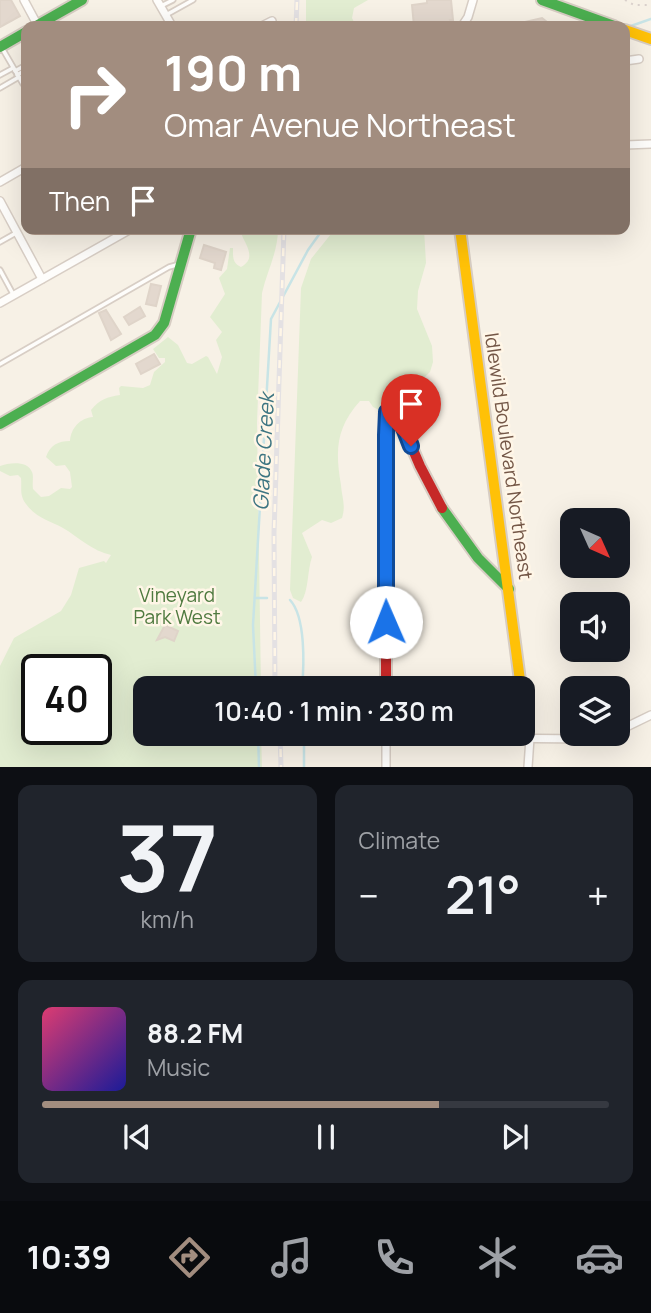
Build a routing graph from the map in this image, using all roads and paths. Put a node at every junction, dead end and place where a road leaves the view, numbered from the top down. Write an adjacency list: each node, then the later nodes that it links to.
1 (24, 0): 11 (street)
2 (82, 0): 12 (street)
3 (173, 0): 8 (lane)
4 (193, 0): 10 (lane)
5 (473, 0): 14 (street)
6 (542, 0): 15 (street)
7 (625, 0): 9 (path)
8 (159, 3): 10 (street)
9 (651, 5)
10 (166, 15): 13 (street)
11 (35, 21)
12 (46, 21)
13 (169, 21)
14 (464, 21)
15 (599, 21)
16 (630, 32): 18 (street)
17 (21, 35): 19 (street)
18 (651, 39)
19 (0, 46): 23 (lane)
20 (639, 59): 21 (street)
21 (630, 60)
22 (21, 70): 23 (lane)
23 (16, 73): 24 (lane); 25 (lane); 26 (lane)
24 (0, 75)
25 (21, 81)
26 (0, 88)
27 (651, 144): 28 (street)
28 (630, 145)
29 (21, 170): 30 (street)
30 (0, 182)
31 (0, 201): 32 (street)
32 (17, 232): 36 (lane); 39 (street)
33 (120, 235): 39 (street)
34 (189, 235): 37 (street)
35 (461, 235): 44 (street, Idlewild Boulevard Northeast)
36 (0, 242)
37 (181, 263): 42 (lane); 43 (street)
38 (0, 270): 40 (lane)
39 (42, 279): 40 (street)
40 (14, 295): 41 (street)
41 (0, 303)
42 (0, 364)
43 (0, 424)
44 (509, 589): 45 (street); 46 (street, Idlewild Boulevard Northeast)
45 (386, 676)
46 (520, 676)
47 (651, 715): 48 (street)
48 (630, 725)
49 (535, 738): 50 (street)
50 (560, 739)
51 (386, 746): 53 (street)
52 (529, 746): 54 (street)
53 (386, 767)
54 (528, 767)

